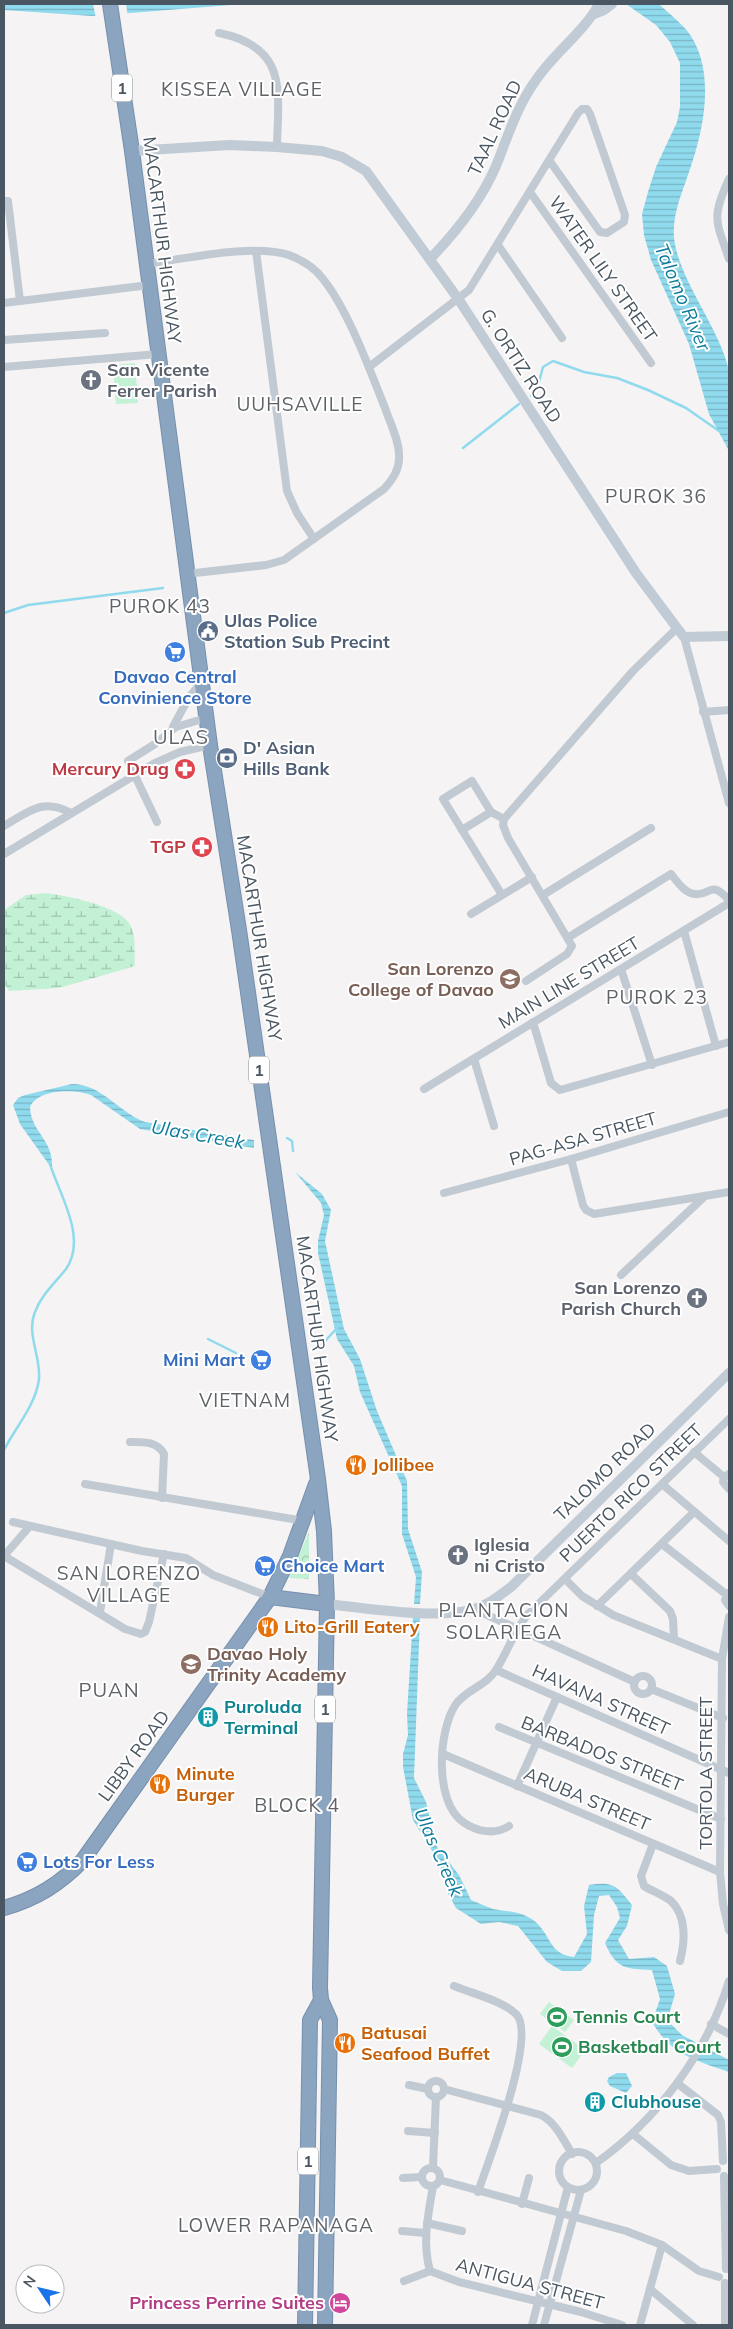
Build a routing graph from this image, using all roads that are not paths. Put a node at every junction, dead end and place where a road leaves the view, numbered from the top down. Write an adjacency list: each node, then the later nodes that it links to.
1 (110, 4): 5 (highway, MACARTHUR HIGHWAY / 1)
2 (602, 7): 12 (street, TAAL ROAD)
3 (219, 34): 4 (street)
4 (277, 147): 5 (street, G. ORTIZ ROAD); 12 (street, G. ORTIZ ROAD)
5 (132, 151): 14 (highway, MACARTHUR HIGHWAY / 1)
6 (549, 160): 6 (street); 8 (street)
7 (729, 179): 13 (street)
8 (530, 192): 10 (street); 23 (street, WATER LILY STREET)
9 (6, 201): 17 (street)
10 (498, 245): 16 (street); 20 (street)
11 (256, 251): 14 (street); 25 (street); 26 (street)
12 (430, 259): 16 (street, G. ORTIZ ROAD)
13 (729, 259)
14 (146, 264): 15 (highway, MACARTHUR HIGHWAY / 1)
15 (149, 285): 17 (street); 22 (highway, MACARTHUR HIGHWAY / 1)
16 (459, 300): 25 (street); 28 (street, G. ORTIZ ROAD)
17 (20, 301): 18 (street)
18 (4, 303)
19 (105, 333): 21 (street)
20 (562, 338)
21 (4, 340)
22 (158, 354): 24 (street); 27 (highway, MACARTHUR HIGHWAY / 1)
23 (651, 363)
24 (4, 367)
25 (369, 367): 26 (street)
26 (314, 539): 27 (street)
27 (186, 574): 31 (highway, MACARTHUR HIGHWAY / 1)
28 (677, 628): 30 (street, G. ORTIZ ROAD); 41 (street)
29 (729, 636): 30 (street)
30 (684, 637): 33 (street, G. ORTIZ ROAD)
31 (201, 682): 34 (highway, MACARTHUR HIGHWAY / 1); 35 (street)
32 (729, 710): 33 (street)
33 (703, 712): 38 (street, G. ORTIZ ROAD)
34 (206, 718): 35 (street); 36 (highway, MACARTHUR HIGHWAY / 1)
35 (169, 732): 37 (street)
36 (210, 745): 37 (street); 74 (highway, MACARTHUR HIGHWAY / 1)
37 (134, 774): 40 (street); 42 (street)
38 (729, 803)
39 (491, 812): 41 (street); 45 (street); 45 (street)
40 (71, 813): 43 (street); 46 (street)
41 (504, 818): 47 (street)
42 (157, 822)
43 (4, 826)
44 (651, 828): 49 (street)
45 (462, 830): 48 (street)
46 (4, 854)
47 (532, 877): 48 (street); 49 (street)
48 (502, 895): 51 (street)
49 (543, 895): 53 (street)
50 (729, 901): 52 (street, MAIN LINE STREET); 53 (street)
51 (471, 914)
52 (684, 931): 54 (street, MAIN LINE STREET); 58 (street)
53 (569, 937): 55 (street)
54 (621, 969): 56 (street, MAIN LINE STREET); 60 (street)
55 (526, 981)
56 (533, 1022): 59 (street, MAIN LINE STREET); 60 (street)
57 (729, 1042): 58 (street)
58 (716, 1046): 60 (street)
59 (474, 1058): 61 (street, MAIN LINE STREET); 63 (street)
60 (652, 1065)
61 (424, 1089)
62 (729, 1112): 64 (street, PAG-ASA STREET)
63 (494, 1126)
64 (571, 1159): 65 (street, PAG-ASA STREET); 67 (street)
65 (444, 1192)
66 (729, 1192): 67 (street)
67 (705, 1196): 68 (street)
68 (621, 1275)
69 (729, 1373): 95 (street, TALOMO ROAD)
70 (729, 1420): 72 (street, PUERTO RICO STREET)
71 (130, 1442): 78 (street)
72 (694, 1452): 73 (street); 76 (street, PUERTO RICO STREET)
73 (727, 1476): 77 (street)
74 (318, 1479): 80 (highway, LIBBY ROAD); 92 (highway, MACARTHUR HIGHWAY / 1)
75 (85, 1484): 78 (street)
76 (662, 1484): 79 (street); 89 (street, PUERTO RICO STREET)
77 (729, 1489)
78 (162, 1498): 80 (street)
79 (694, 1512): 83 (street); 85 (street)
80 (304, 1521): 91 (highway, LIBBY ROAD)
81 (13, 1522): 82 (street)
82 (30, 1526): 84 (street); 87 (street)
83 (729, 1542)
84 (111, 1544): 86 (street); 96 (street)
85 (662, 1544): 88 (street); 90 (street)
86 (164, 1554): 91 (street); 96 (street)
87 (4, 1556): 96 (street)
88 (631, 1574): 93 (street); 99 (street)
89 (565, 1579): 93 (street); 98 (street, PUERTO RICO STREET)
90 (728, 1594): 94 (street)
91 (270, 1597): 92 (highway); 115 (highway, LIBBY ROAD)
92 (326, 1604): 95 (street, TALOMO ROAD); 120 (highway, MACARTHUR HIGHWAY / 1)
93 (597, 1606): 99 (street)
94 (729, 1606)
95 (474, 1609): 98 (street)
96 (100, 1612)
97 (729, 1617): 100 (street, TORTOLA STREET)
98 (515, 1630): 101 (street, PUERTO RICO STREET); 104 (street)
99 (674, 1639): 100 (street)
100 (722, 1659): 102 (street, TORTOLA STREET)
101 (496, 1670): 103 (street, HAVANA STREET); 108 (street, PUERTO RICO STREET)
102 (725, 1686): 104 (street, TORTOLA STREET)
103 (557, 1697): 107 (street); 109 (street, HAVANA STREET)
104 (723, 1718): 106 (street, TORTOLA STREET)
105 (499, 1727): 107 (street, BARBADOS STREET)
106 (726, 1728): 109 (street, TORTOLA STREET)
107 (536, 1743): 110 (street); 111 (street, BARBADOS STREET)
108 (443, 1754): 110 (street, ARUBA STREET); 112 (street, PUERTO RICO STREET)
109 (725, 1771): 111 (street, TORTOLA STREET)
110 (517, 1786): 113 (street, ARUBA STREET)
111 (721, 1819): 114 (street, TORTOLA STREET)
112 (509, 1826)
113 (654, 1844): 114 (street, ARUBA STREET); 117 (street)
114 (720, 1872): 116 (street, TORTOLA STREET)
115 (4, 1908)
116 (729, 1930)
117 (680, 1961)
118 (729, 1981): 121 (street)
119 (454, 1986): 128 (street)
120 (321, 2000): 165 (highway, MACARTHUR HIGHWAY / 1); 166 (highway, MACARTHUR HIGHWAY / 1)
121 (711, 2024): 122 (street); 123 (street)
122 (729, 2034)
123 (677, 2084): 129 (street); 132 (street)
124 (409, 2085): 126 (street)
125 (444, 2088): 126 (street); 127 (street); 128 (street)
126 (428, 2089): 127 (street)
127 (436, 2097): 131 (street)
128 (507, 2104): 133 (street); 146 (street)
129 (725, 2122): 134 (street)
130 (408, 2131): 131 (street)
131 (434, 2133): 136 (street)
132 (633, 2134): 135 (street); 137 (street)
133 (572, 2154): 135 (street); 144 (street)
134 (726, 2162): 137 (street)
135 (596, 2163): 145 (street)
136 (433, 2168): 139 (street); 142 (street)
137 (717, 2169): 138 (street)
138 (727, 2175): 150 (street)
139 (422, 2177): 140 (street); 143 (street)
140 (403, 2178)
141 (529, 2178): 147 (street)
142 (440, 2180): 143 (street); 146 (street)
143 (432, 2186): 151 (street)
144 (568, 2187): 145 (street); 148 (street)
145 (581, 2190): 149 (street)
146 (478, 2192): 147 (street)
147 (522, 2204): 148 (street)
148 (560, 2214): 149 (street); 162 (street)
149 (573, 2217): 155 (street); 163 (street)
150 (727, 2222): 156 (street)
151 (427, 2223): 153 (street); 154 (street)
152 (402, 2231): 154 (street)
153 (462, 2231)
154 (426, 2233): 157 (street)
155 (662, 2245): 158 (street); 161 (street)
156 (728, 2270): 158 (street)
157 (430, 2271): 159 (street); 162 (street, ANTIGUA STREET)
158 (719, 2276): 160 (street)
159 (404, 2281)
160 (727, 2283): 164 (street)
161 (650, 2288): 170 (street); 171 (street)
162 (538, 2301): 163 (street, ANTIGUA STREET); 167 (street)
163 (550, 2304): 168 (street); 169 (street, ANTIGUA STREET)
164 (726, 2322)
165 (305, 2325)
166 (325, 2325)
167 (532, 2325)
168 (544, 2325)
169 (622, 2325)
170 (640, 2325)
171 (693, 2325)

